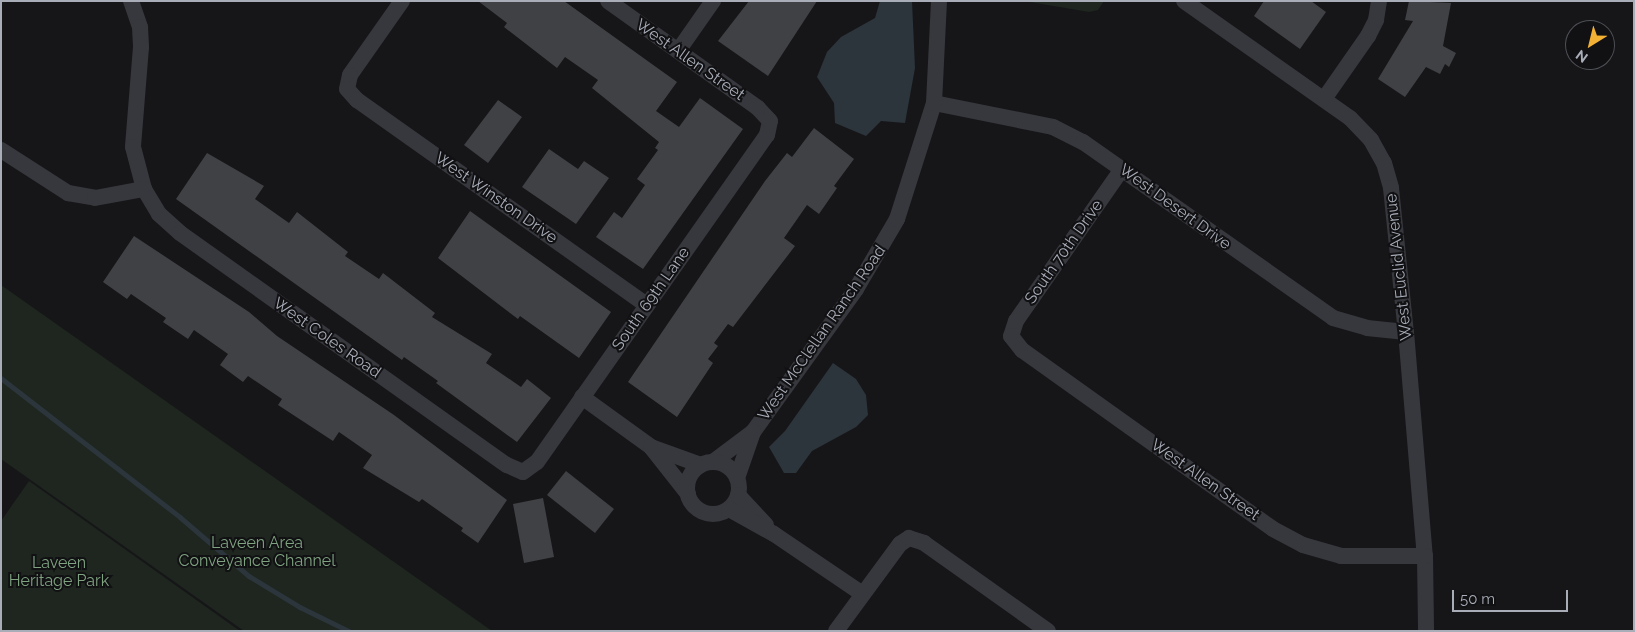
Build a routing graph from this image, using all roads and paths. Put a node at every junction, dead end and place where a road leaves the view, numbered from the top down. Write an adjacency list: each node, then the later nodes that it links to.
1 (131, 1): 14 (street, West Coles Road)
2 (402, 1): 15 (street, West Winston Drive)
3 (608, 1): 8 (street, West Allen Street)
4 (713, 1): 8 (street)
5 (939, 1): 10 (street, West McClellan Ranch Road)
6 (1184, 1): 9 (street, West Euclid Avenue)
7 (1379, 1): 9 (street)
8 (678, 51): 11 (street, West Allen Street)
9 (1324, 99): 16 (street, West Euclid Avenue)
10 (934, 103): 13 (street, West Desert Drive); 19 (street, West McClellan Ranch Road)
11 (770, 120): 15 (street, South 69th Lane)
12 (1, 150): 14 (street)
13 (1122, 170): 16 (street, West Desert Drive); 17 (street, South 70th Drive)
14 (144, 189): 22 (street, West Coles Road)
15 (647, 305): 18 (street, South 69th Lane)
16 (1406, 332): 28 (street, West Euclid Avenue)
17 (1011, 336): 28 (street, West Allen Street)
18 (582, 397): 20 (street); 22 (street, South 69th Lane)
19 (753, 432): 21 (street); 23 (street)
20 (652, 447): 21 (street); 24 (street)
21 (707, 463): 23 (street); 24 (street)
22 (523, 472)
23 (737, 478): 25 (street)
24 (688, 494): 26 (street)
25 (738, 495): 26 (street); 27 (street)
26 (729, 509): 27 (street)
27 (774, 534): 29 (street)
28 (1426, 556): 32 (street, West Euclid Avenue)
29 (861, 593): 30 (street); 31 (street)
30 (836, 631)
31 (1048, 631)
32 (1426, 631)

